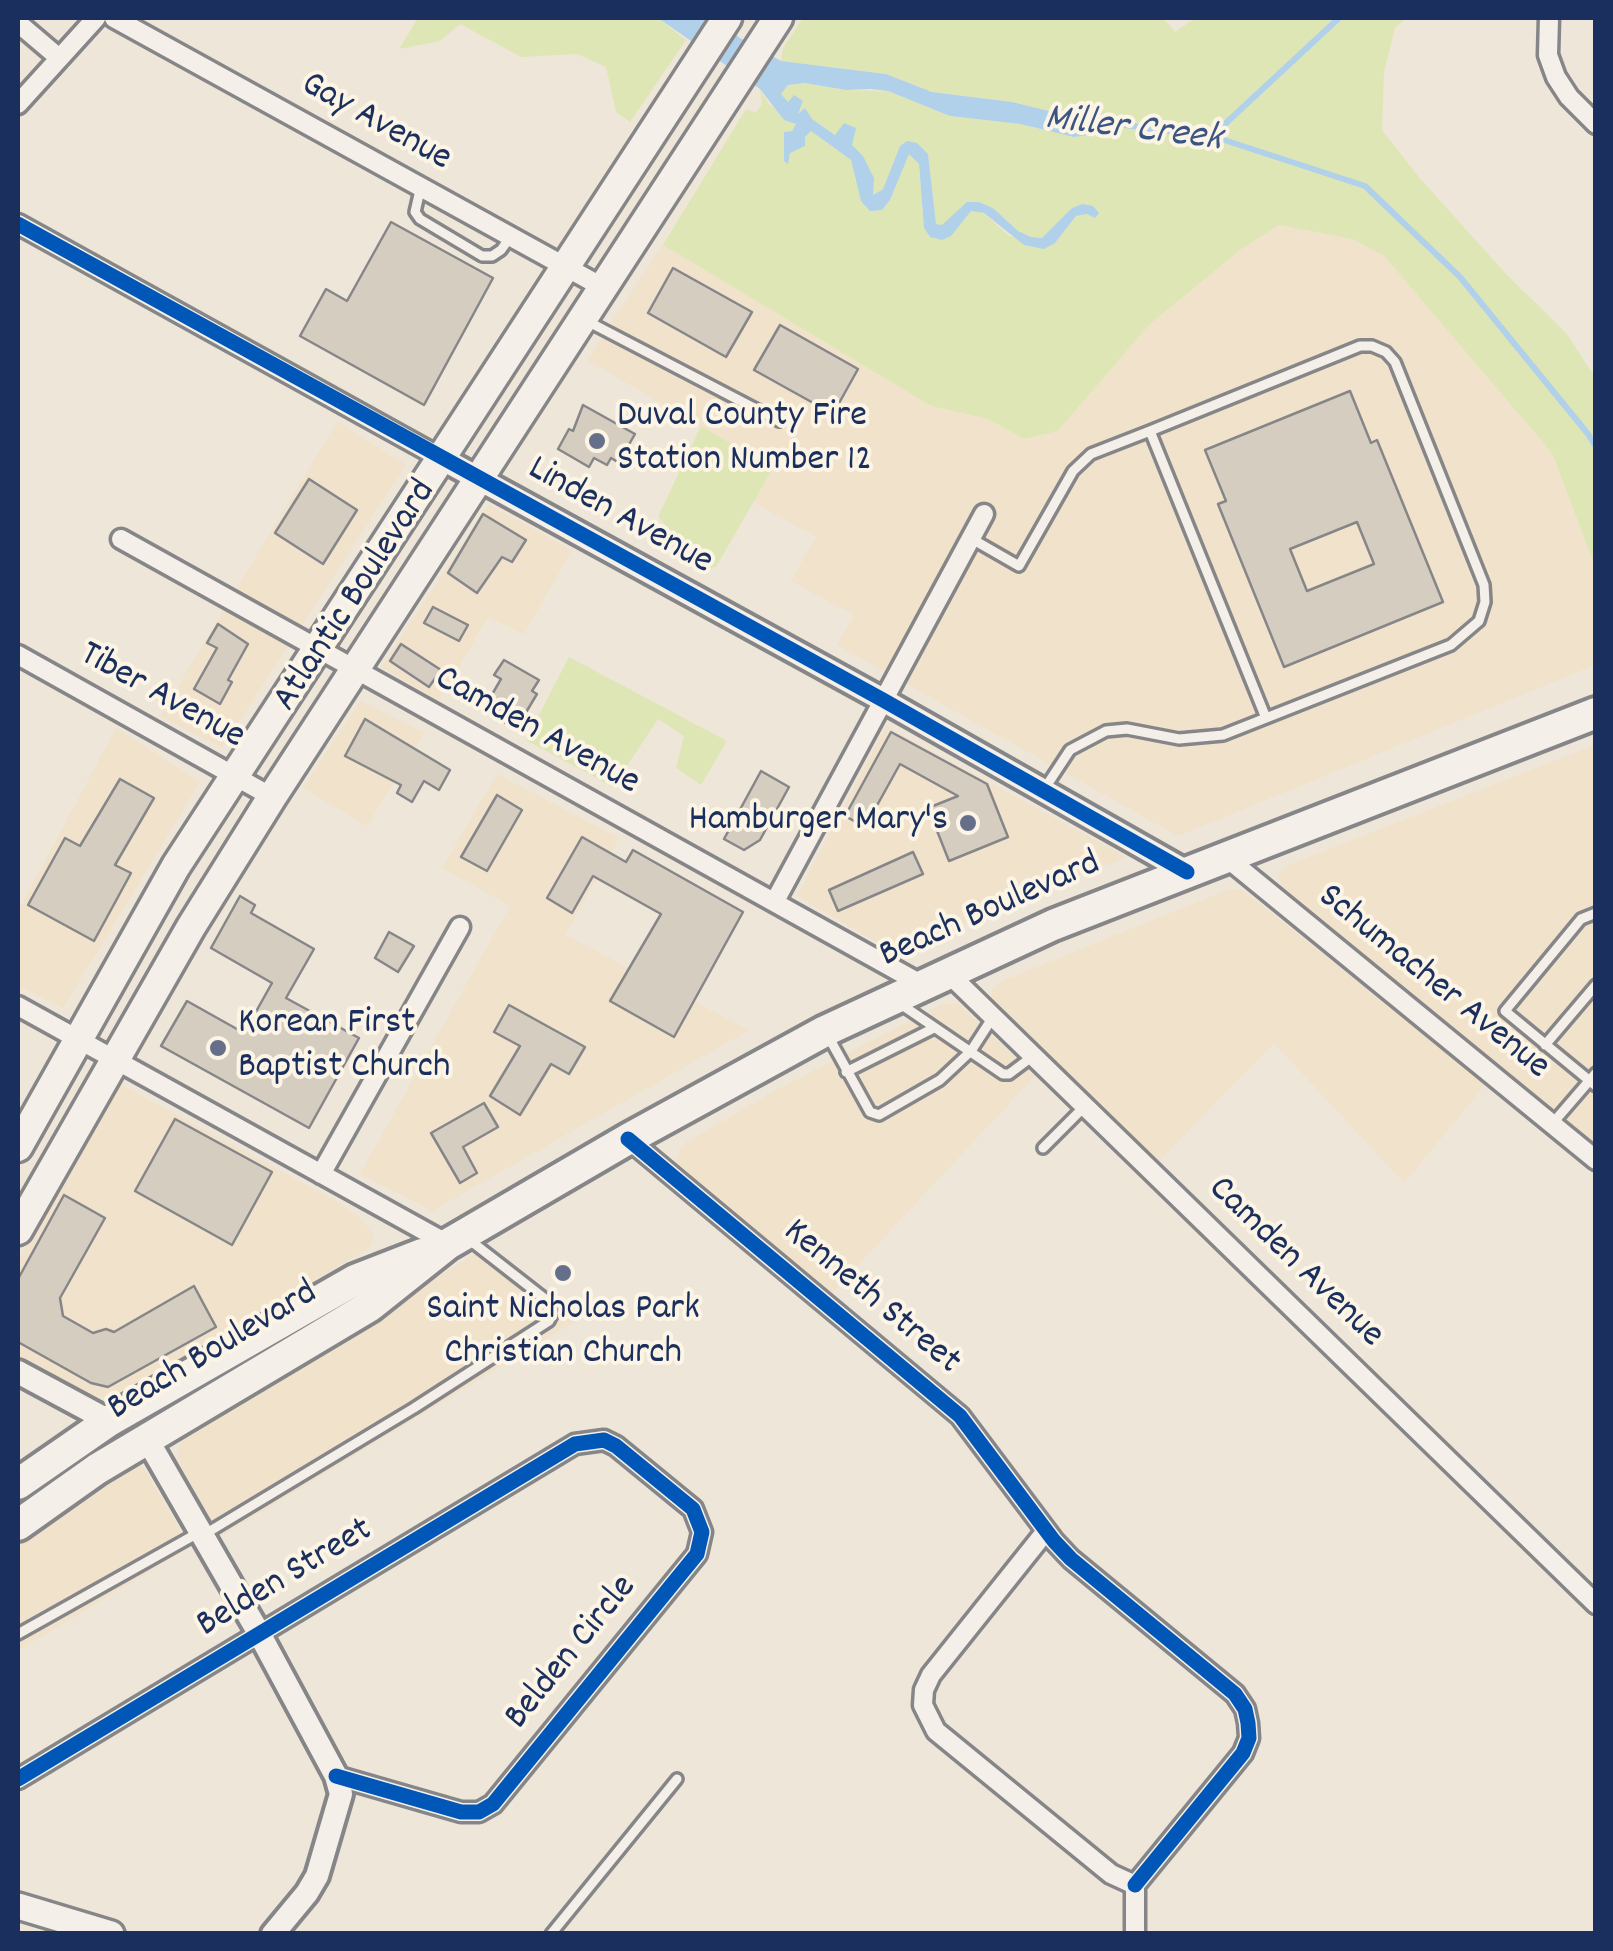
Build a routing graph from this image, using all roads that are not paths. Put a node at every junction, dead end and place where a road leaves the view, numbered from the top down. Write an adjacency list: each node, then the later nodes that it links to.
1 (96, 18): 7 (street)
2 (114, 18): 10 (street, Gay Avenue)
3 (727, 18): 13 (main road, Atlantic Boulevard)
4 (1550, 18): 9 (street)
5 (18, 23): 7 (street)
6 (771, 28): 14 (main road, Atlantic Boulevard)
7 (58, 56): 8 (street)
8 (18, 104)
9 (1596, 124)
10 (421, 186): 12 (street, Gay Avenue); 12 (lane)
11 (18, 224): 18 (street, Linden Avenue)
12 (511, 236): 13 (street, Gay Avenue)
13 (566, 266): 14 (street, Gay Avenue); 18 (main road, Atlantic Boulevard)
14 (604, 288): 15 (main road, Atlantic Boulevard)
15 (583, 319): 16 (lane); 19 (main road, Atlantic Boulevard)
16 (779, 421)
17 (1150, 430): 22 (lane); 28 (lane); 28 (lane)
18 (440, 458): 19 (street, Linden Avenue); 23 (main road, Atlantic Boulevard)
19 (478, 478): 25 (main road, Atlantic Boulevard); 26 (street, Linden Avenue)
20 (984, 514): 22 (street)
21 (121, 538): 23 (street, Camden Avenue)
22 (972, 539): 26 (street)
23 (316, 648): 25 (street, Camden Avenue); 29 (main road, Atlantic Boulevard)
24 (18, 655): 29 (street, Tiber Avenue)
25 (354, 670): 31 (main road, Atlantic Boulevard); 34 (street, Camden Avenue)
26 (883, 700): 30 (street, Linden Avenue); 34 (street)
27 (1596, 713): 32 (highway, Beach Boulevard)
28 (1266, 718): 30 (lane)
29 (234, 776): 31 (street, Tiber Avenue); 44 (main road, Atlantic Boulevard)
30 (1044, 790): 33 (street, Linden Avenue)
31 (272, 797): 48 (main road, Atlantic Boulevard)
32 (1227, 858): 33 (highway, Beach Boulevard); 52 (street, Schumacher Avenue)
33 (1187, 872): 37 (highway, Beach Boulevard)
34 (775, 901): 37 (street, Camden Avenue)
35 (1596, 913): 45 (lane)
36 (460, 927): 57 (street)
37 (934, 978): 39 (highway, Beach Boulevard); 41 (street, Camden Avenue)
38 (1596, 985): 45 (lane)
39 (892, 998): 42 (lane); 43 (highway, Beach Boulevard)
40 (18, 1006): 44 (street)
41 (993, 1018): 46 (lane); 47 (street, Camden Avenue)
42 (934, 1028): 46 (lane); 49 (lane)
43 (825, 1031): 49 (lane); 53 (highway, Beach Boulevard)
44 (76, 1038): 48 (street); 54 (main road, Atlantic Boulevard)
45 (1546, 1045): 50 (lane)
46 (970, 1051): 47 (lane); 49 (lane)
47 (1034, 1056): 51 (street, Camden Avenue)
48 (115, 1060): 57 (street); 58 (main road, Atlantic Boulevard)
49 (846, 1072)
50 (1593, 1080): 52 (lane)
51 (1085, 1106): 55 (lane); 68 (street, Camden Avenue)
52 (1552, 1124): 56 (street, Schumacher Avenue)
53 (628, 1139): 59 (highway, Beach Boulevard); 66 (street, Kenneth Street)
54 (18, 1146)
55 (1042, 1148)
56 (1596, 1160)
57 (322, 1174): 59 (street)
58 (18, 1230)
59 (456, 1240): 61 (highway, Beach Boulevard); 62 (highway, Beach Boulevard); 67 (lane)
60 (18, 1372): 61 (street)
61 (109, 1421): 62 (main road); 64 (highway, Beach Boulevard)
62 (147, 1439): 65 (highway, Beach Boulevard); 67 (street)
63 (589, 1440): 70 (street, Belden Street); 71 (street, Belden Circle)
64 (18, 1484)
65 (18, 1525)
66 (1046, 1531): 74 (street, Kenneth Street); 74 (street)
67 (201, 1534): 69 (lane); 70 (street)
68 (1596, 1604)
69 (18, 1634)
70 (260, 1635): 71 (street); 72 (street, Belden Street)
71 (336, 1776): 77 (street)
72 (18, 1779)
73 (677, 1779): 78 (lane)
74 (1136, 1885): 79 (street)
75 (18, 1906): 76 (main road)
76 (110, 1934)
77 (272, 1934)
78 (551, 1934)
79 (1135, 1934)

